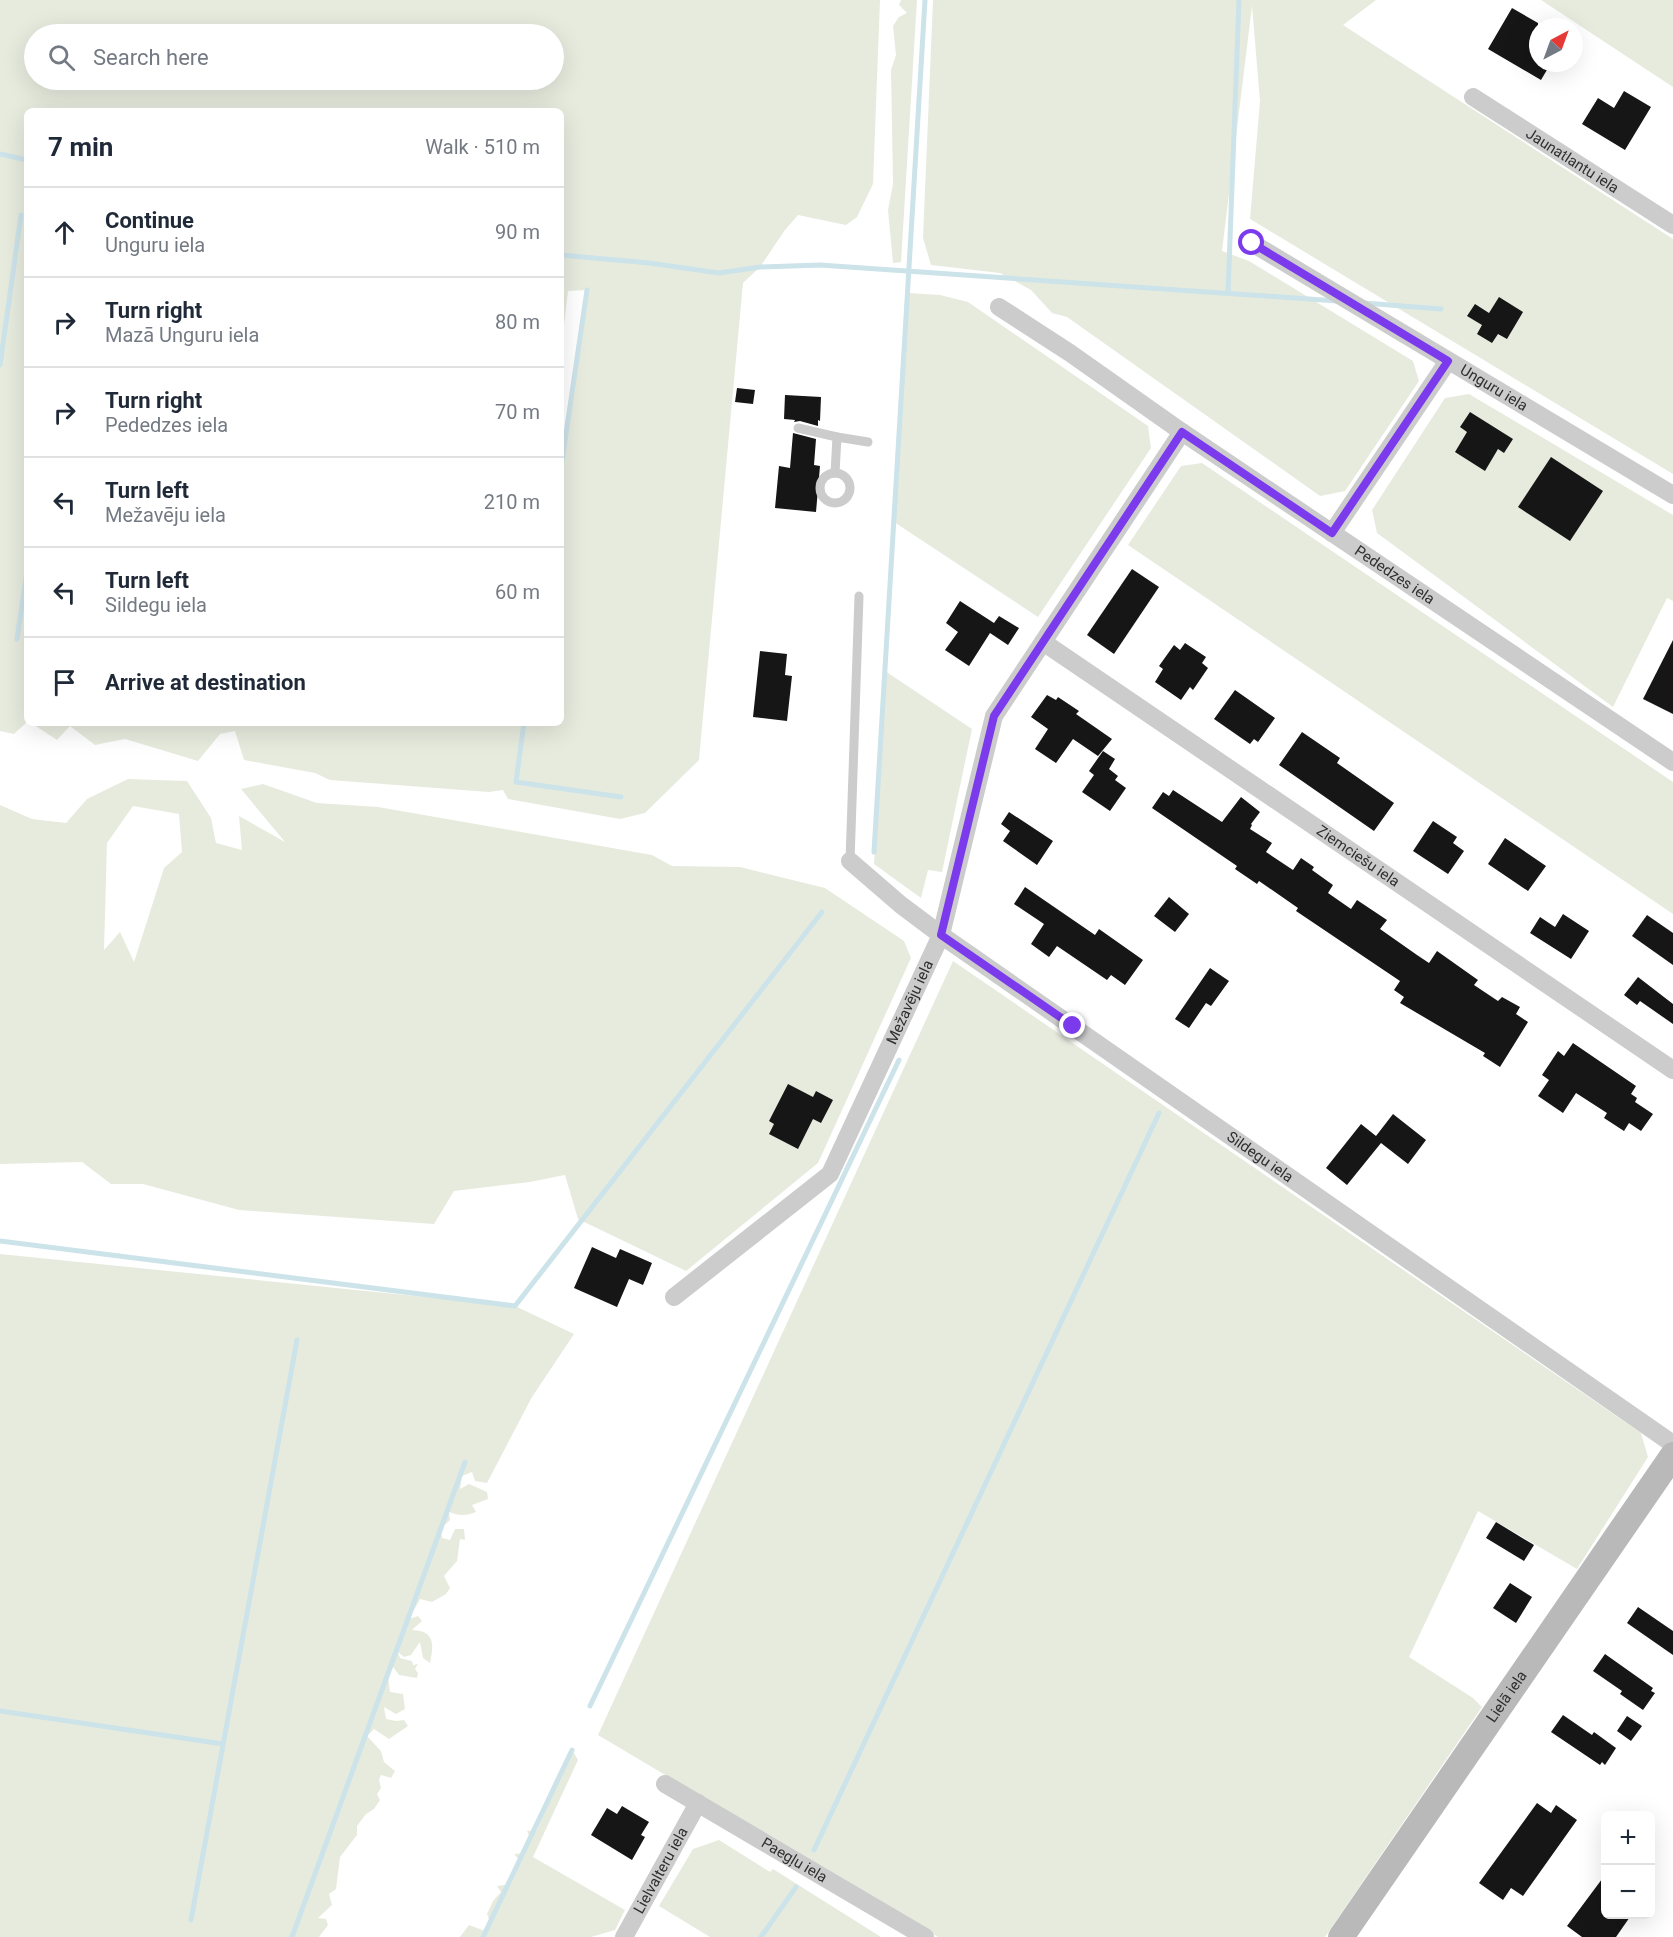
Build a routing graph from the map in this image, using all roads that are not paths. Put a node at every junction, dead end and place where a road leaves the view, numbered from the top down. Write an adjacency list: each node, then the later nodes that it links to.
1 (1473, 97): 2 (street, Jaunatlantu iela)
2 (1673, 225)
3 (1252, 243): 5 (street, Unguru iela)
4 (999, 307): 7 (street, Pededzes iela)
5 (1448, 361): 11 (street, Unguru iela); 12 (street)
6 (798, 428): 8 (lane)
7 (1182, 432): 12 (street, Pededzes iela); 14 (street, Mežavēju iela)
8 (837, 437): 9 (lane); 10 (lane)
9 (868, 442)
10 (835, 473)
11 (1673, 495)
12 (1332, 533): 15 (street, Pededzes iela)
13 (859, 596): 16 (lane)
14 (1043, 642): 17 (street, Mežavēju iela); 18 (street, Ziemciešu iela)
15 (1673, 762)
16 (850, 861): 17 (street, Sildegu iela)
17 (941, 935): 19 (street, Mežavēju iela); 20 (street, Sildegu iela)
18 (1673, 1070)
19 (674, 1297)
20 (1673, 1444)
21 (1673, 1455): 26 (street, Lielā iela)
22 (665, 1784): 23 (street, Paegļu iela)
23 (698, 1803): 24 (street, Lielvalteru iela); 25 (street, Paegļu iela)
24 (624, 1937)
25 (925, 1937)
26 (1341, 1937)

